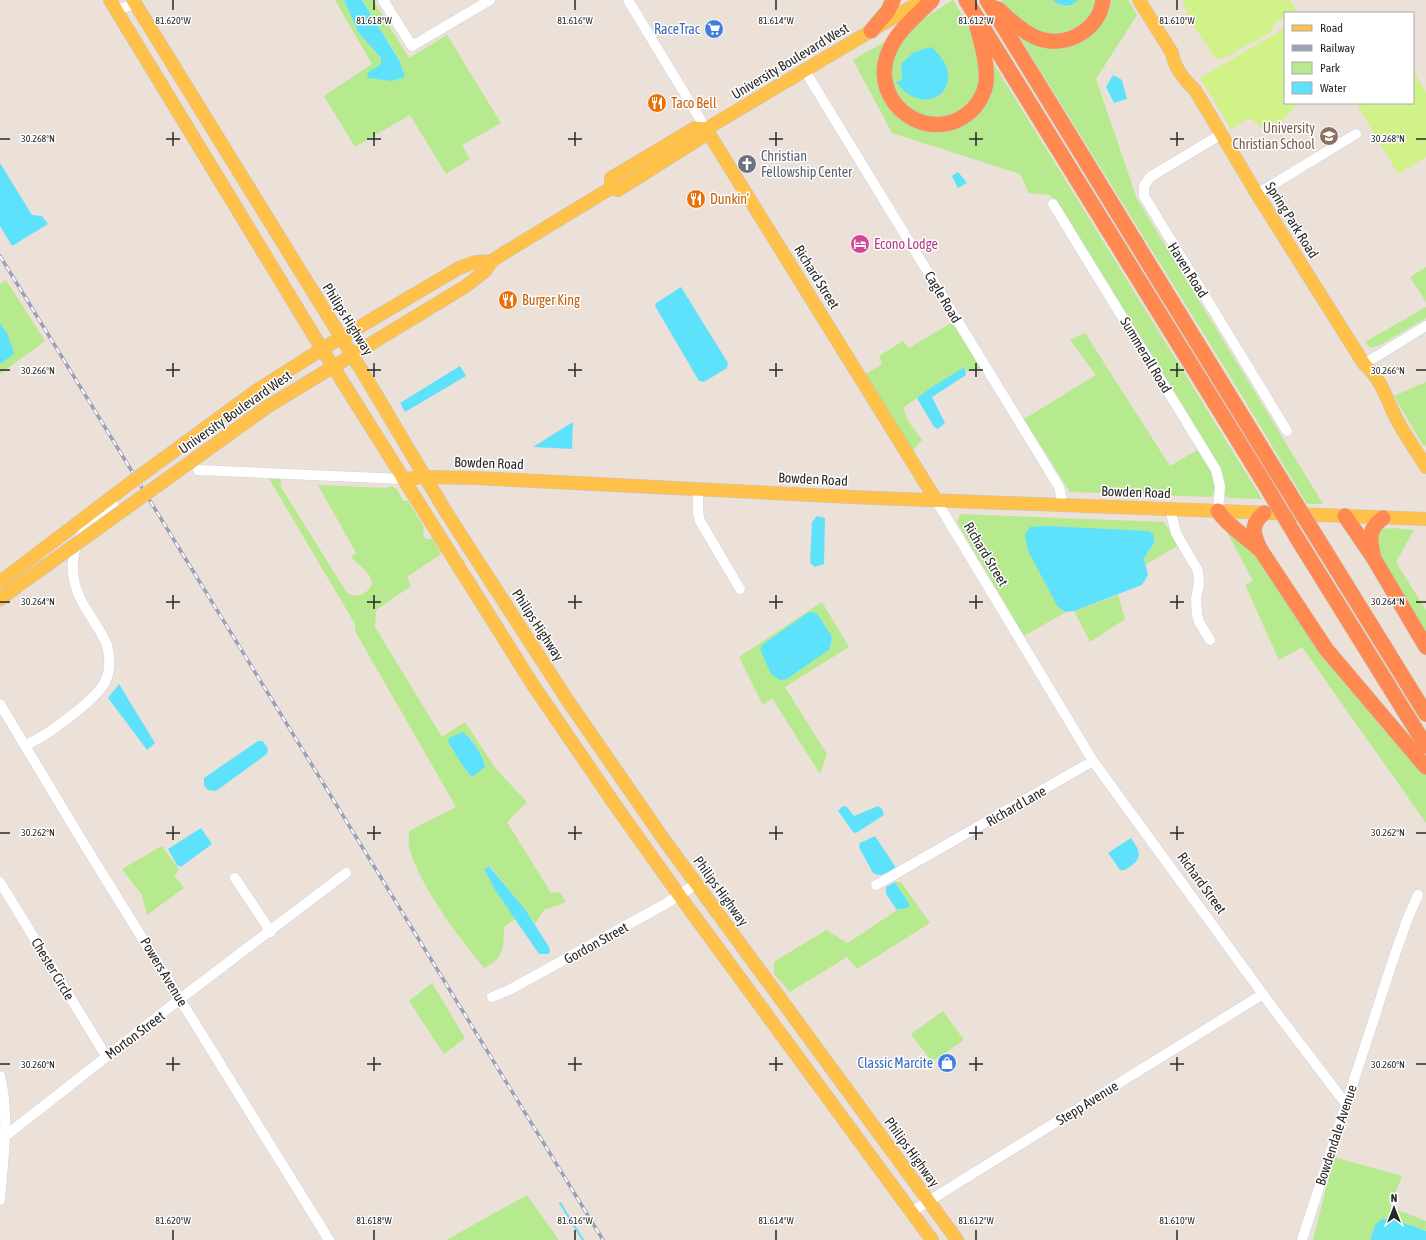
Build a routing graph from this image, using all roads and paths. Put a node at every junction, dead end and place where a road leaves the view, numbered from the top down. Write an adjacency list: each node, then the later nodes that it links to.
1 (383, 0): 2 (street)
2 (490, 0)
3 (628, 0): 15 (street, Richard Street)
4 (893, 0): 13 (highway)
5 (923, 0): 13 (main road, University Boulevard West)
6 (932, 0): 11 (highway)
7 (987, 0): 8 (highway); 52 (highway, bridge)
8 (1103, 0)
9 (1139, 0): 17 (main road, Spring Park Road)
10 (134, 2): 12 (street); 22 (main road, Philips Highway)
11 (969, 4): 54 (highway, bridge)
12 (113, 5): 23 (main road)
13 (872, 31): 14 (main road, University Boulevard West)
14 (805, 71): 15 (main road, University Boulevard West); 34 (street, Cagle Road)
15 (706, 129): 20 (main road, University Boulevard West); 33 (main road, Richard Street)
16 (1356, 134): 18 (street)
17 (1220, 135): 18 (main road, Spring Park Road); 27 (street, Haven Road)
18 (1257, 194): 25 (main road, Spring Park Road)
19 (1053, 204): 37 (street, Summerall Road)
20 (492, 260): 22 (main road, University Boulevard West); 24 (main road, University Boulevard West)
21 (1426, 326): 25 (street)
22 (340, 338): 23 (main road, University Boulevard West); 24 (main road, Philips Highway)
23 (322, 349): 26 (main road); 44 (main road, University Boulevard West, bridge)
24 (351, 355): 26 (main road, University Boulevard West); 30 (main road, Philips Highway)
25 (1364, 364): 28 (main road, Spring Park Road)
26 (333, 366): 31 (main road); 46 (main road, University Boulevard West, bridge)
27 (1287, 431)
28 (1426, 467)
29 (198, 470): 31 (street, Bowden Road)
30 (426, 477): 31 (main road, Bowden Road); 32 (main road, Bowden Road); 49 (main road, Philips Highway)
31 (403, 479): 51 (main road)
32 (698, 489): 33 (main road, Bowden Road); 45 (street)
33 (936, 500): 34 (main road, Bowden Road); 55 (street, Richard Street)
34 (1063, 505): 36 (main road, Bowden Road)
35 (114, 506): 53 (street)
36 (1170, 509): 37 (main road, Bowden Road); 47 (street)
37 (1218, 511): 38 (main road, Bowden Road); 42 (highway)
38 (1264, 513): 39 (main road, Bowden Road); 42 (highway)
39 (1345, 516): 40 (main road, Bowden Road); 43 (highway)
40 (1383, 518): 41 (main road, Bowden Road); 43 (highway)
41 (1426, 519)
42 (1260, 549): 56 (highway)
43 (1373, 557): 48 (highway)
44 (5, 579)
45 (740, 589)
46 (0, 599)
47 (1210, 640)
48 (1426, 647)
49 (566, 698): 51 (main road); 60 (main road, Philips Highway)
50 (0, 704): 53 (street, Powers Avenue)
51 (550, 709): 63 (main road)
52 (1426, 714)
53 (26, 745): 67 (street, Powers Avenue)
54 (1426, 746)
55 (1093, 761): 61 (street, Richard Lane); 65 (street, Richard Street)
56 (1426, 768)
57 (346, 873): 64 (street, Morton Street)
58 (235, 878): 64 (street)
59 (0, 882): 71 (street, Chester Circle)
60 (696, 884): 63 (street, Gordon Street); 68 (main road, Philips Highway)
61 (876, 885)
62 (1418, 894): 74 (street, Bowdendale Avenue)
63 (679, 895): 66 (street, Gordon Street); 69 (main road)
64 (271, 932): 67 (street, Morton Street)
65 (1263, 994): 74 (street, Richard Street); 79 (street, Stepp Avenue)
66 (492, 998)
67 (180, 999): 71 (street, Morton Street); 81 (street, Powers Avenue)
68 (794, 1018): 69 (main road); 70 (main road, Philips Highway)
69 (777, 1030): 72 (main road)
70 (817, 1050): 72 (main road); 76 (main road, Philips Highway)
71 (106, 1056): 75 (street, Morton Street)
72 (802, 1062): 77 (main road)
73 (0, 1076): 75 (street)
74 (1346, 1104): 84 (street, Bowdendale Avenue)
75 (2, 1138): 78 (street)
76 (906, 1171): 77 (main road); 79 (main road, Philips Highway)
77 (890, 1183): 80 (main road)
78 (0, 1200)
79 (928, 1201): 80 (street, Stepp Avenue); 83 (main road, Philips Highway)
80 (911, 1212): 82 (main road)
81 (329, 1240)
82 (932, 1240)
83 (957, 1240)
84 (1302, 1240)

